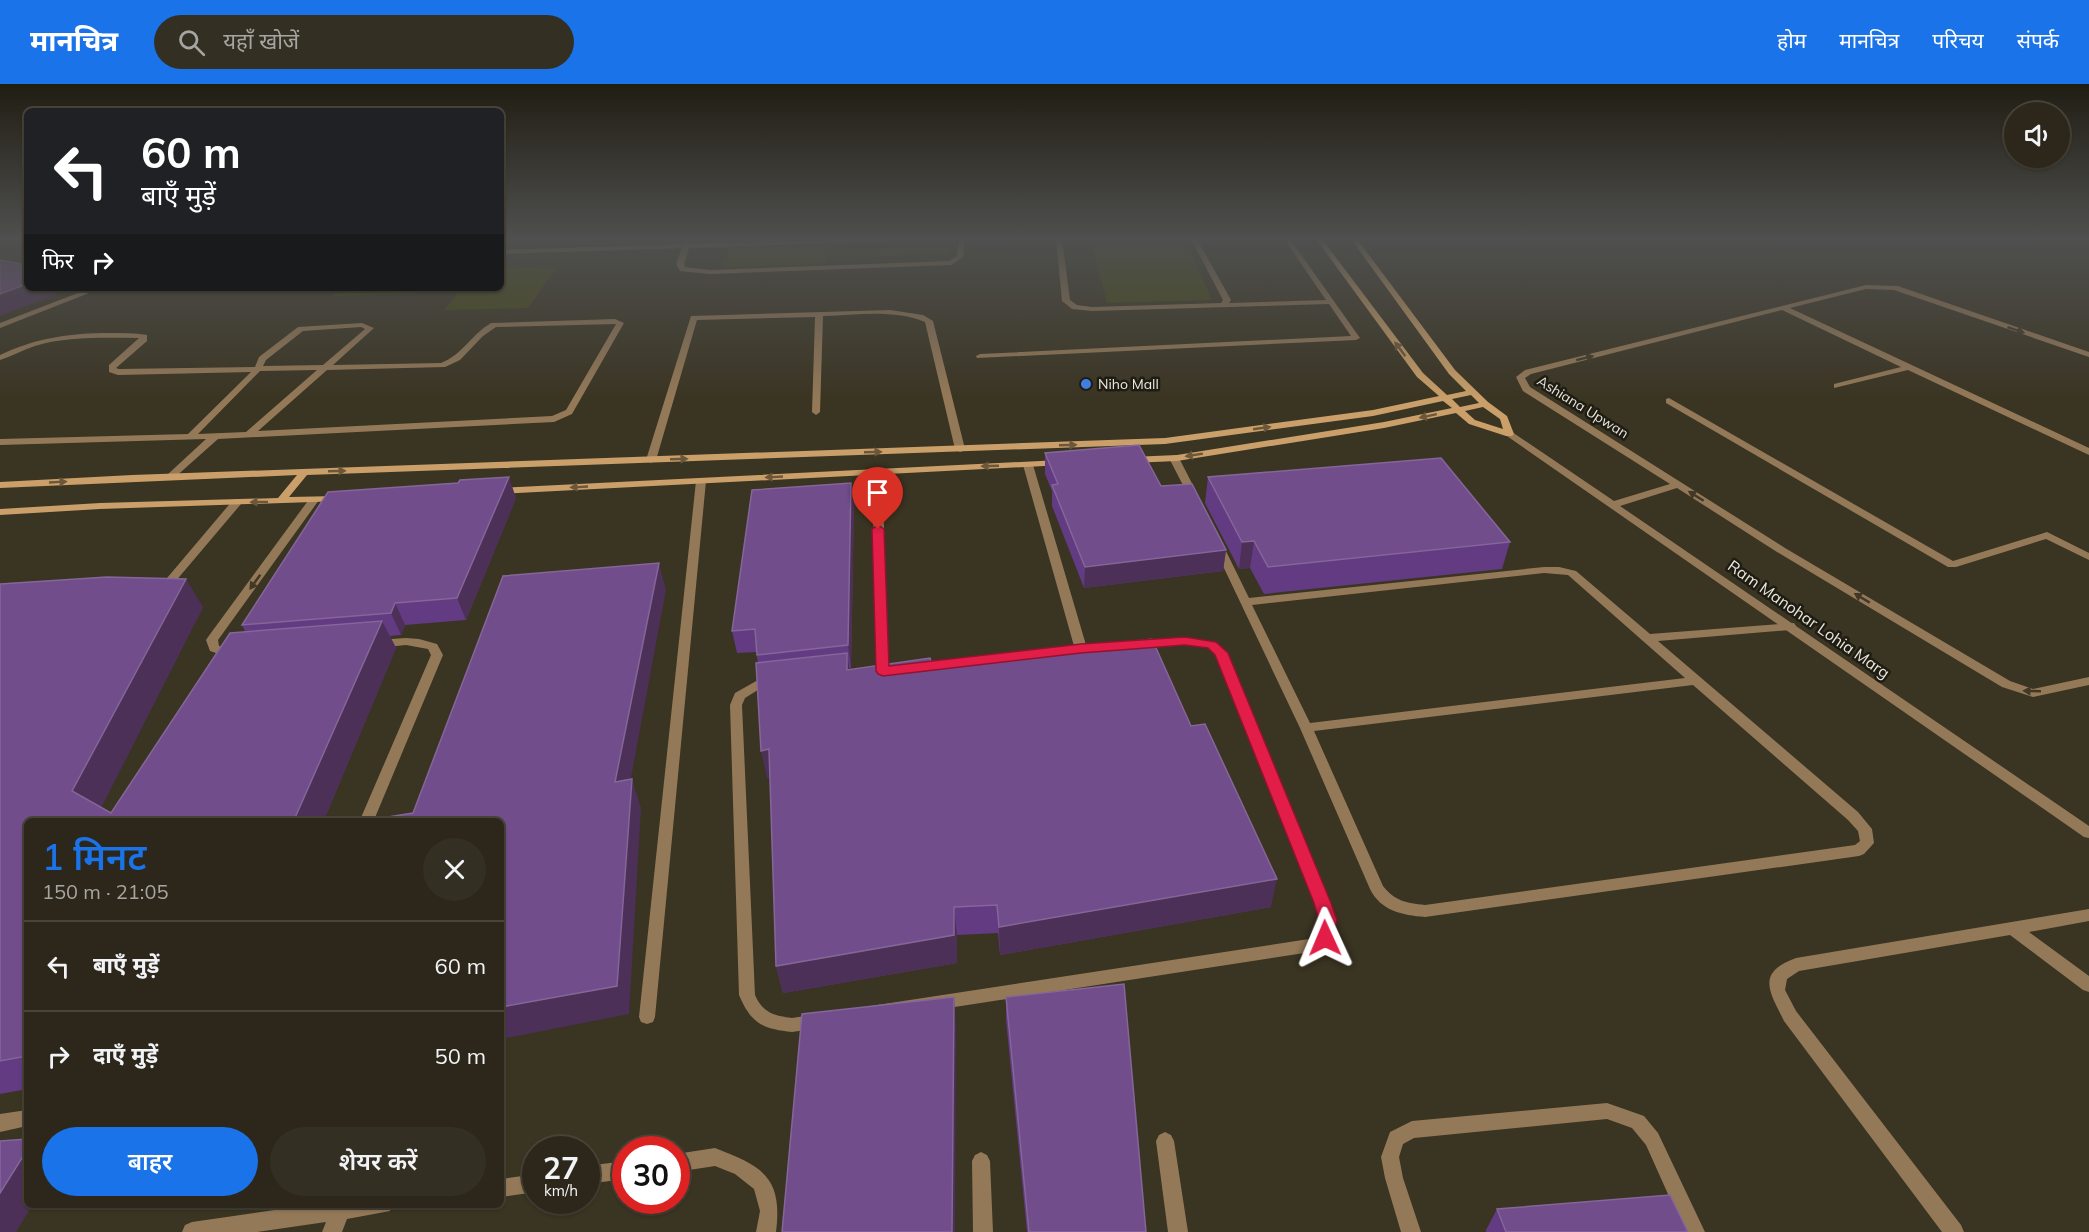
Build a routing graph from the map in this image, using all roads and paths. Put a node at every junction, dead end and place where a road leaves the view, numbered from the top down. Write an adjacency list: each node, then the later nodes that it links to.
1 (86, 293): 13 (street)
2 (1065, 293): 10 (street)
3 (1223, 293): 10 (street)
4 (1323, 293): 9 (street)
5 (1359, 293): 22 (street, Ram Manohar Lohia Marg, one-way to 5)
6 (1393, 293): 21 (street, Ram Manohar Lohia Marg)
7 (1844, 293): 11 (street, Ashiana Upwan, one-way to 7)
8 (1908, 293): 14 (street, Ashiana Upwan, one-way to 14)
9 (1329, 302): 10 (street); 15 (street)
10 (1223, 305)
11 (1783, 308): 18 (street); 46 (street, Ashiana Upwan, one-way to 11)
12 (819, 314): 26 (street); 32 (street); 36 (street)
13 (0, 326)
14 (2089, 355)
15 (980, 356)
16 (0, 358): 19 (street)
17 (324, 367): 19 (street); 19 (street); 28 (street); 28 (street)
18 (1911, 367): 20 (street); 33 (street)
19 (258, 369): 30 (street)
20 (1837, 387)
21 (1472, 392): 22 (street); 24 (street, Ram Manohar Lohia Marg)
22 (1443, 398): 25 (street, Ram Manohar Lohia Marg); 32 (street, one-way to 22)
23 (1669, 401): 56 (street)
24 (1485, 404): 25 (street); 27 (street, Ram Manohar Lohia Marg)
25 (1457, 410): 27 (street, Ram Manohar Lohia Marg); 35 (street, one-way to 35)
26 (816, 412)
27 (1509, 434): 53 (street, Ram Manohar Lohia Marg)
28 (249, 435): 29 (street)
29 (215, 436): 30 (street); 43 (street)
30 (190, 437): 31 (street)
31 (0, 442)
32 (960, 449): 34 (street, one-way to 32)
33 (2089, 452)
34 (814, 454): 36 (street, one-way to 34); 42 (street)
35 (1174, 458): 37 (street); 52 (street)
36 (651, 460): 41 (street, one-way to 36)
37 (1118, 460)
38 (1073, 463): 39 (street)
39 (1028, 465): 40 (street, one-way to 40); 62 (street)
40 (877, 471): 42 (street); 64 (street)
41 (304, 472): 43 (street); 50 (street)
42 (814, 474): 44 (street, one-way to 44)
43 (170, 477): 45 (street, one-way to 43)
44 (701, 481): 47 (street, one-way to 47); 73 (street)
45 (0, 485)
46 (1678, 485): 53 (street); 66 (street, Ashiana Upwan, one-way to 46)
47 (490, 491)
48 (349, 498): 49 (street)
49 (314, 500): 50 (street); 63 (street, one-way to 63)
50 (281, 501): 51 (street, one-way to 51)
51 (237, 502): 54 (street); 57 (street)
52 (1197, 504)
53 (1615, 504): 59 (street, Ram Manohar Lohia Marg)
54 (0, 512)
55 (1212, 534): 58 (street)
56 (2089, 556)
57 (159, 587)
58 (1247, 602): 60 (street); 67 (street)
59 (1790, 626): 60 (street); 69 (street, Ram Manohar Lohia Marg)
60 (1649, 638): 65 (street)
61 (364, 645): 68 (street)
62 (1081, 648): 64 (street); 64 (street)
63 (248, 654)
64 (883, 671)
65 (1698, 680): 67 (street); 67 (street)
66 (2089, 681)
67 (1306, 728)
68 (368, 818)
69 (2089, 832)
70 (2089, 915): 71 (street)
71 (2012, 928): 72 (street); 90 (street)
72 (2089, 985)
73 (647, 1017)
74 (24, 1119): 75 (street)
75 (0, 1123)
76 (1165, 1141): 87 (street)
77 (690, 1160): 85 (street)
78 (981, 1161): 86 (street)
79 (522, 1185): 80 (street)
80 (504, 1188)
81 (354, 1208): 82 (street)
82 (340, 1210): 83 (street); 84 (street)
83 (192, 1232)
84 (332, 1232)
85 (766, 1232)
86 (983, 1232)
87 (1178, 1232)
88 (1411, 1232): 89 (street)
89 (1695, 1232)
90 (1954, 1232)

